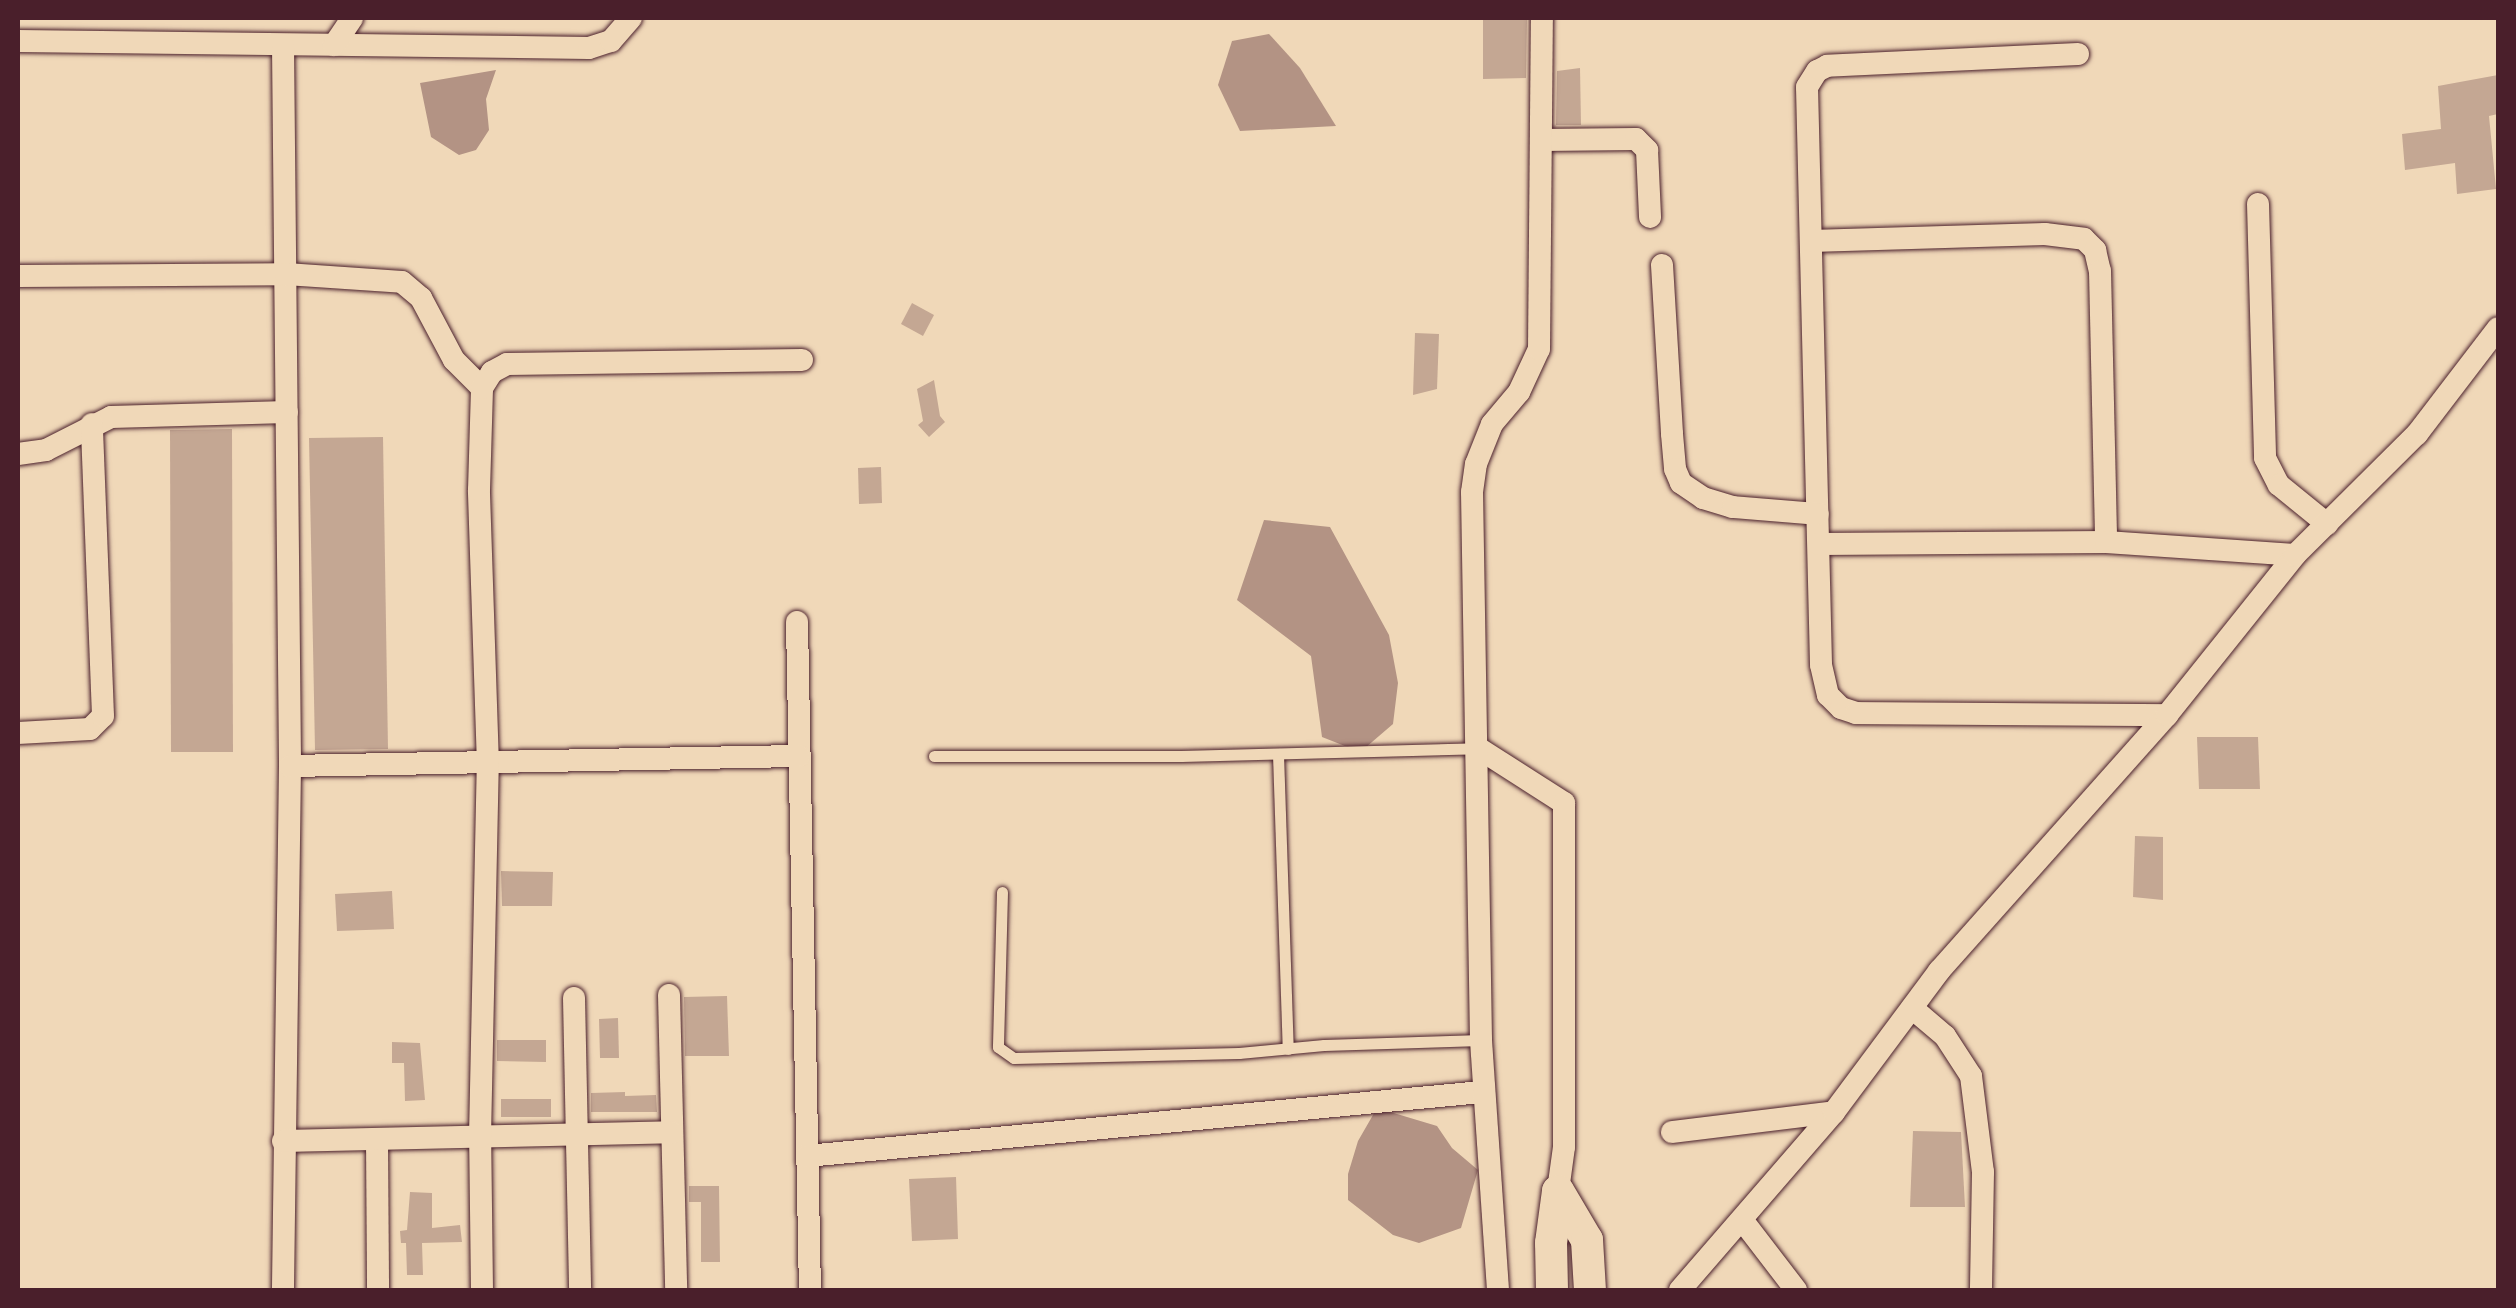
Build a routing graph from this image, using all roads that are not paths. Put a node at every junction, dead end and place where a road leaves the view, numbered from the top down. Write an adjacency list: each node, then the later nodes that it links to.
1 (352, 18): 6 (street)
2 (631, 18): 6 (street)
3 (1542, 18): 8 (street)
4 (18, 41): 5 (street)
5 (283, 44): 6 (street); 13 (street)
6 (334, 45)
7 (2078, 54): 11 (street)
8 (1541, 140): 10 (street); 29 (street)
9 (2258, 204): 22 (street)
10 (1650, 217)
11 (1811, 241): 21 (street); 23 (street)
12 (1662, 265): 21 (street)
13 (286, 274): 14 (street); 17 (street); 18 (street)
14 (18, 276)
15 (2498, 328): 22 (street)
16 (802, 360): 17 (street)
17 (482, 388): 33 (street)
18 (287, 412): 19 (street); 34 (street)
19 (92, 424): 20 (street); 28 (street)
20 (18, 454)
21 (1818, 514): 24 (street)
22 (2327, 524): 25 (street)
23 (2106, 542): 24 (street); 25 (street)
24 (1819, 544): 27 (street)
25 (2295, 556): 27 (street)
26 (796, 622): 31 (street)
27 (2167, 716): 38 (street)
28 (18, 733)
29 (1478, 748): 30 (lane); 39 (street); 50 (street)
30 (1278, 754): 32 (lane); 40 (lane)
31 (799, 756): 33 (street); 49 (street)
32 (934, 756)
33 (488, 765): 34 (street); 46 (street)
34 (290, 766): 48 (street)
35 (1002, 892): 40 (lane)
36 (669, 995): 43 (street)
37 (574, 998): 45 (street)
38 (1912, 1008): 42 (street); 63 (street)
39 (1480, 1040): 40 (lane); 41 (street)
40 (1288, 1048)
41 (1482, 1092): 49 (street); 58 (street)
42 (1834, 1112): 44 (street); 51 (street)
43 (672, 1132): 45 (street); 56 (street)
44 (1672, 1132)
45 (575, 1134): 46 (street); 55 (street)
46 (480, 1137): 47 (street); 54 (street)
47 (377, 1138): 48 (street); 53 (street)
48 (283, 1141): 52 (street)
49 (807, 1156): 57 (street)
50 (1558, 1191): 59 (street); 60 (street)
51 (1743, 1221): 61 (street); 62 (street)
52 (283, 1290)
53 (378, 1290)
54 (482, 1290)
55 (580, 1290)
56 (676, 1290)
57 (810, 1290)
58 (1498, 1290)
59 (1552, 1290)
60 (1590, 1290)
61 (1680, 1290)
62 (1796, 1290)
63 (1982, 1290)

